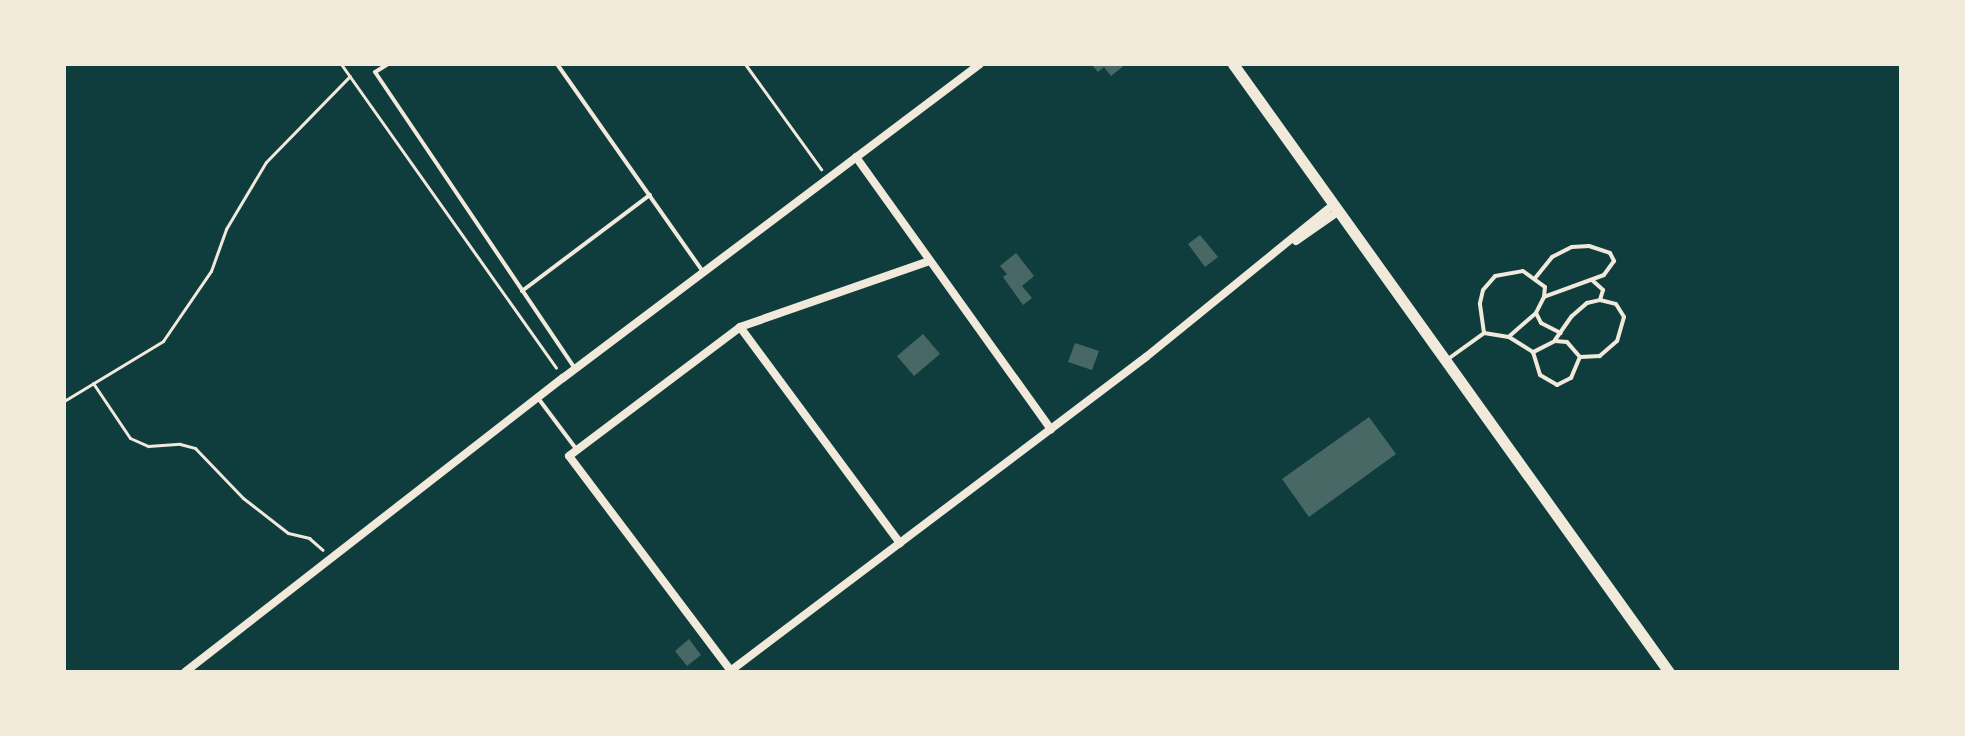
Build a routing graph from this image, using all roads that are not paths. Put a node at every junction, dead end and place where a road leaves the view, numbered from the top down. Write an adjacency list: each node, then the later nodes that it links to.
1 (388, 64): 12 (lane)
2 (557, 64): 6 (lane)
3 (980, 64): 5 (street)
4 (1233, 64): 7 (main road)
5 (856, 157): 8 (street); 9 (street)
6 (650, 195): 9 (lane); 12 (lane)
7 (1337, 207): 23 (main road); 26 (street)
8 (930, 261): 16 (street); 26 (street)
9 (704, 272): 24 (street)
10 (1536, 277): 11 (lane); 13 (lane); 17 (lane)
11 (1592, 280): 13 (lane); 14 (lane)
12 (522, 291): 24 (lane)
13 (1544, 297): 15 (lane)
14 (1600, 300): 18 (lane); 22 (lane)
15 (1536, 313): 18 (lane); 19 (lane)
16 (740, 327): 27 (street); 28 (street)
17 (1484, 333): 19 (lane); 23 (lane)
18 (1561, 333): 20 (lane)
19 (1509, 337): 21 (lane)
20 (1555, 341): 21 (lane); 22 (lane)
21 (1533, 352): 22 (lane)
22 (1580, 357)
23 (1446, 360): 31 (main road)
24 (575, 369): 25 (street)
25 (538, 398): 27 (lane); 29 (street)
26 (1051, 429): 28 (street)
27 (577, 450): 30 (street)
28 (900, 543): 30 (street)
29 (185, 672)
30 (730, 672)
31 (1669, 672)

